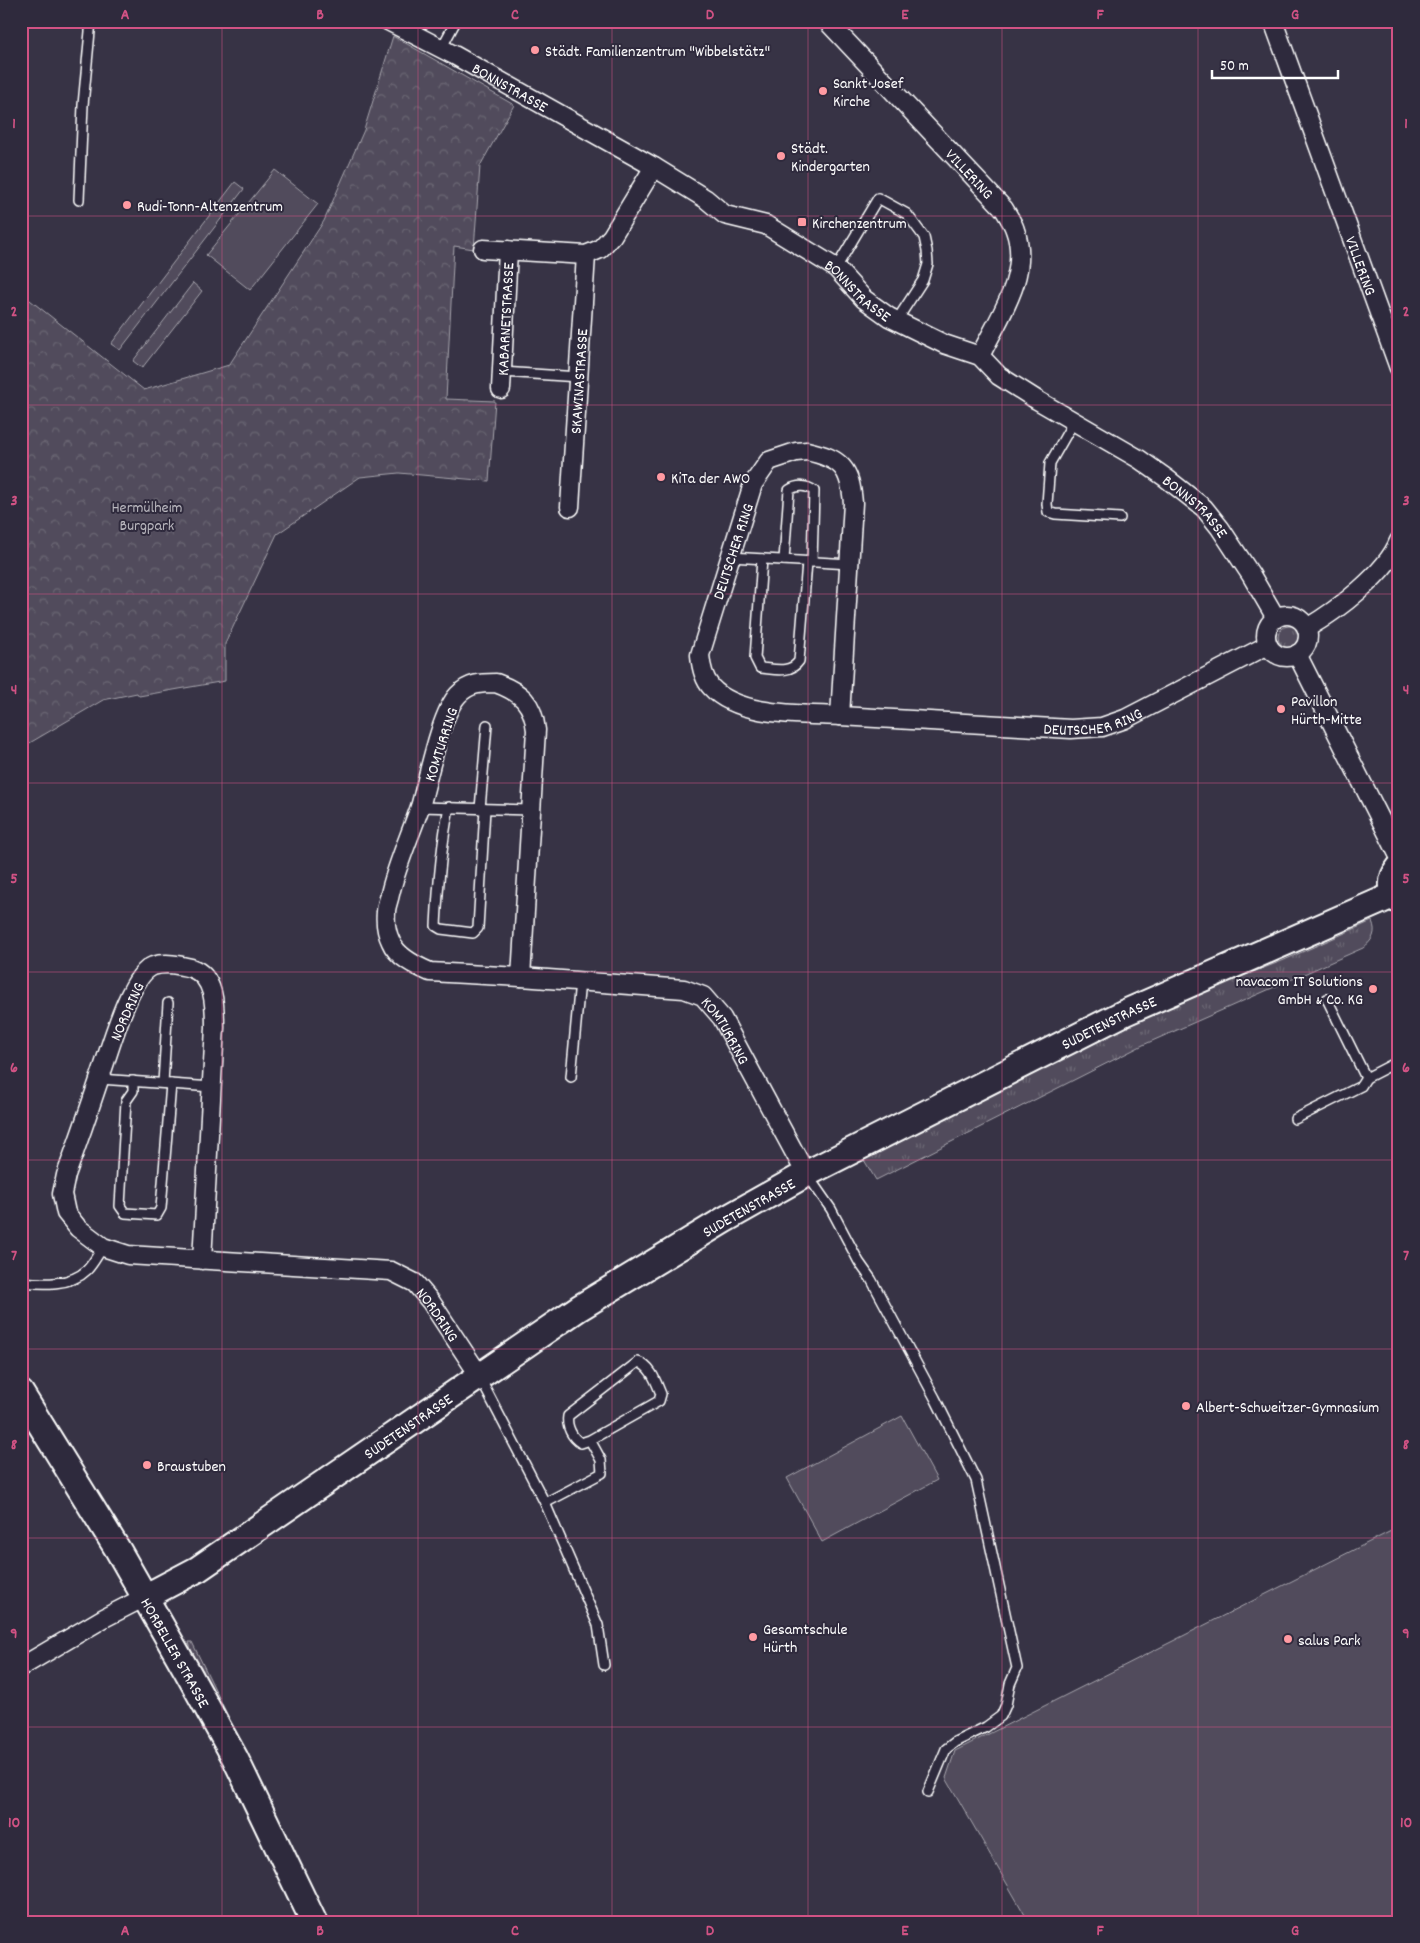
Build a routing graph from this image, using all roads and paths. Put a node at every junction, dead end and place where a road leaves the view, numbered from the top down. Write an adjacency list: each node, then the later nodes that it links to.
1 (91, 21): 8 (lane)
2 (388, 21): 6 (street, BONNSTRASSE)
3 (456, 21): 6 (lane)
4 (827, 21): 14 (street, VILLERING)
5 (1273, 21): 15 (street, VILLERING)
6 (441, 49): 7 (street, BONNSTRASSE)
7 (654, 167): 11 (street); 12 (street, BONNSTRASSE)
8 (79, 200)
9 (483, 249): 10 (street)
10 (508, 250): 11 (street); 17 (street, KABARNETSTRASSE)
11 (586, 255): 16 (street, SKAWINASTRASSE)
12 (836, 268): 13 (street, BONNSTRASSE); 13 (lane)
13 (897, 320): 14 (street, BONNSTRASSE)
14 (980, 356): 18 (street, BONNSTRASSE)
15 (1399, 368)
16 (579, 377): 17 (lane); 19 (street, SKAWINASTRASSE)
17 (501, 381)
18 (1074, 421): 20 (lane); 27 (street, BONNSTRASSE)
19 (570, 507)
20 (1120, 518)
21 (1398, 546): 28 (street)
22 (730, 557): 23 (lane); 26 (street, DEUTSCHER RING); 31 (street, DEUTSCHER RING)
23 (762, 559): 24 (lane); 25 (lane)
24 (784, 560): 25 (lane); 25 (lane)
25 (809, 562): 26 (lane)
26 (850, 564): 31 (street, DEUTSCHER RING)
27 (1276, 618): 28 (street); 29 (street)
28 (1307, 628): 30 (street)
29 (1268, 644): 30 (street); 31 (street, DEUTSCHER RING)
30 (1297, 654): 37 (street)
31 (840, 716)
32 (487, 724): 35 (lane)
33 (420, 807): 34 (lane); 36 (street, KOMTURRING); 40 (street, KOMTURRING)
34 (449, 807): 35 (lane); 35 (lane)
35 (482, 809): 36 (lane)
36 (531, 810): 40 (street, KOMTURRING)
37 (1399, 856)
38 (1399, 868): 39 (street)
39 (1396, 898): 52 (street, SUDETENSTRASSE)
40 (521, 977): 41 (street, KOMTURRING)
41 (580, 981): 45 (lane); 52 (street, KOMTURRING)
42 (1327, 999): 46 (lane)
43 (168, 1003): 49 (lane)
44 (1399, 1061): 46 (lane)
45 (571, 1078)
46 (1366, 1078): 51 (lane)
47 (100, 1079): 48 (lane); 50 (street, NORDRING); 53 (street, NORDRING)
48 (133, 1081): 49 (lane); 49 (lane)
49 (167, 1084): 50 (lane)
50 (212, 1087): 54 (street, NORDRING)
51 (1295, 1119)
52 (806, 1174): 56 (street, SUDETENSTRASSE); 63 (lane)
53 (103, 1247): 54 (street, NORDRING); 55 (lane)
54 (202, 1260): 56 (street, NORDRING)
55 (22, 1282)
56 (479, 1376): 59 (lane); 60 (street, SUDETENSTRASSE)
57 (21, 1393): 60 (street, HORBELLER STRASSE)
58 (590, 1440): 58 (lane); 59 (lane)
59 (545, 1503): 61 (lane)
60 (145, 1597): 62 (street); 64 (street, HORBELLER STRASSE)
61 (604, 1665)
62 (21, 1667)
63 (928, 1792)
64 (314, 1922)

